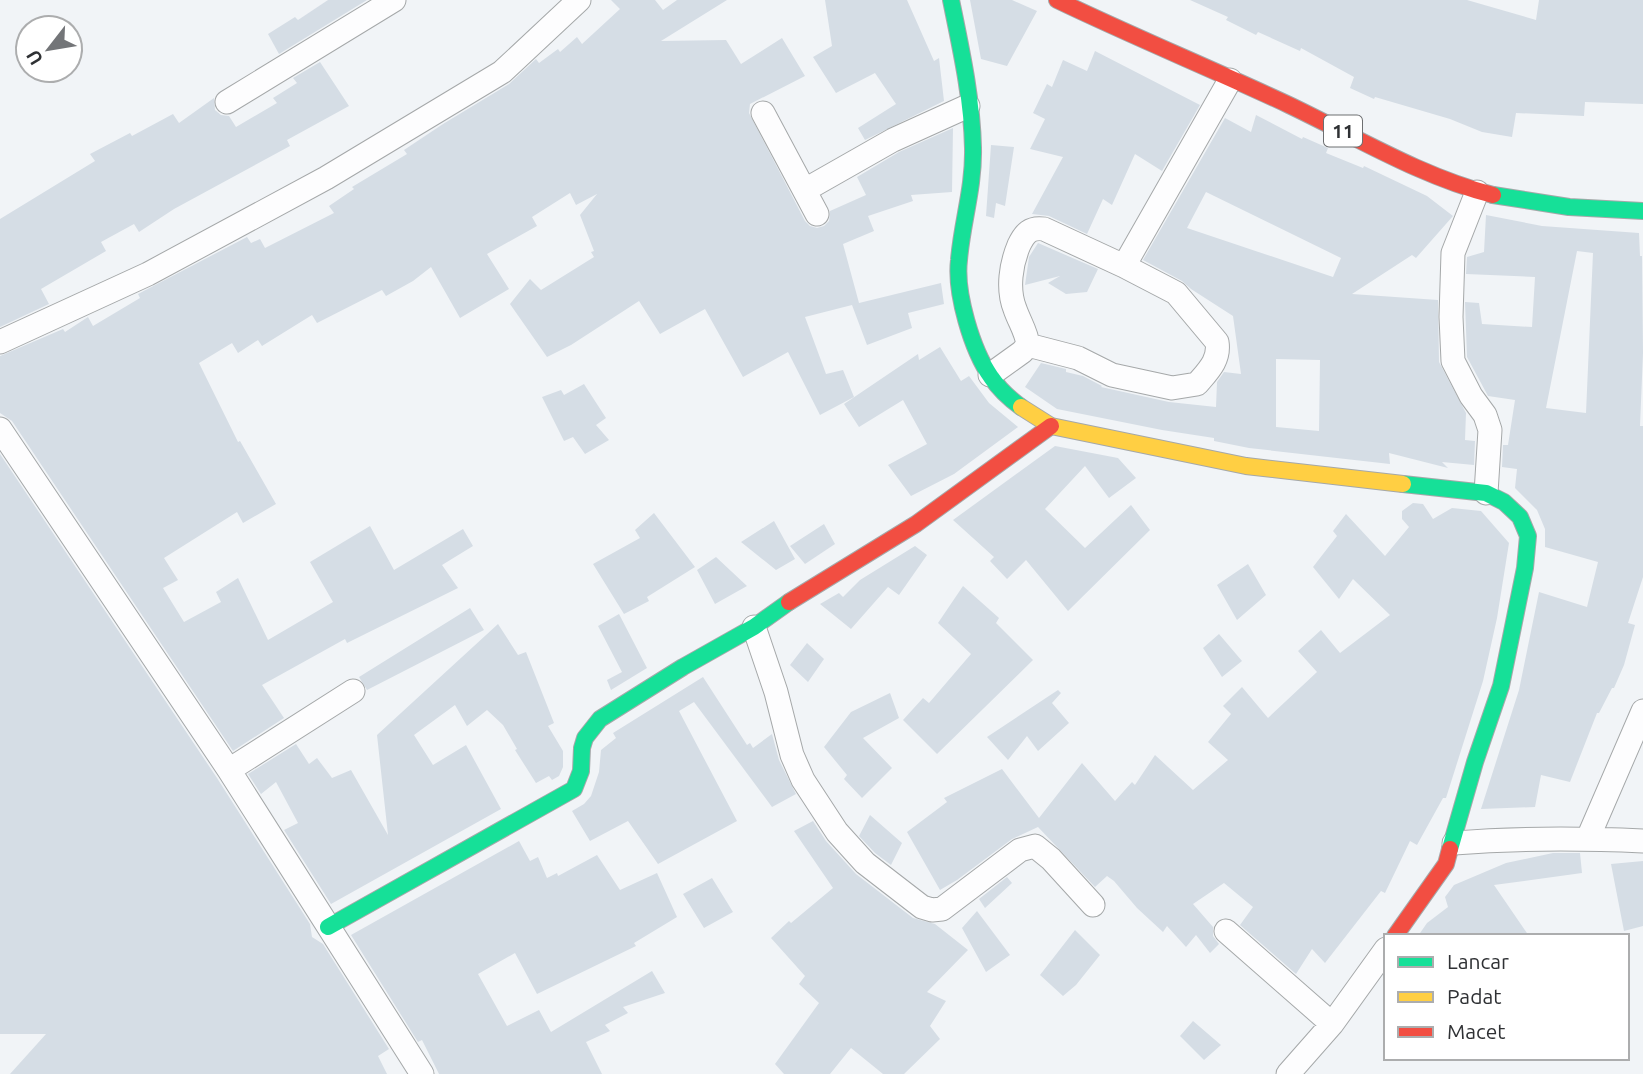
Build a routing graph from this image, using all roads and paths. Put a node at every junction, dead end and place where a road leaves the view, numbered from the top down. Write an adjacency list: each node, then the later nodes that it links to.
1 (394, 0): 6 (street)
2 (579, 0): 14 (street)
3 (951, 0): 7 (main road)
4 (1057, 0): 5 (main road, 11)
5 (1230, 80): 10 (main road, 11); 13 (street)
6 (227, 102)
7 (968, 106): 9 (street); 16 (main road)
8 (763, 113): 9 (street)
9 (805, 191): 12 (street)
10 (1477, 192): 11 (main road, 11); 19 (street)
11 (1643, 211)
12 (817, 214)
13 (1124, 266): 15 (street); 15 (street)
14 (0, 342)
15 (1028, 345): 16 (street)
16 (990, 376): 17 (main road)
17 (1051, 426): 19 (main road); 20 (main road)
18 (0, 429): 23 (street)
19 (1486, 493): 26 (main road)
20 (754, 627): 27 (street); 28 (main road)
21 (353, 691): 23 (street)
22 (1643, 711): 24 (street)
23 (229, 771): 28 (street)
24 (1588, 838): 25 (street); 26 (street)
25 (1643, 841)
26 (1454, 843): 30 (main road)
27 (1093, 905)
28 (328, 927): 33 (street)
29 (1226, 931): 32 (street)
30 (1396, 934)
31 (1384, 952): 32 (street)
32 (1332, 1024): 34 (street)
33 (422, 1074)
34 (1288, 1074)

